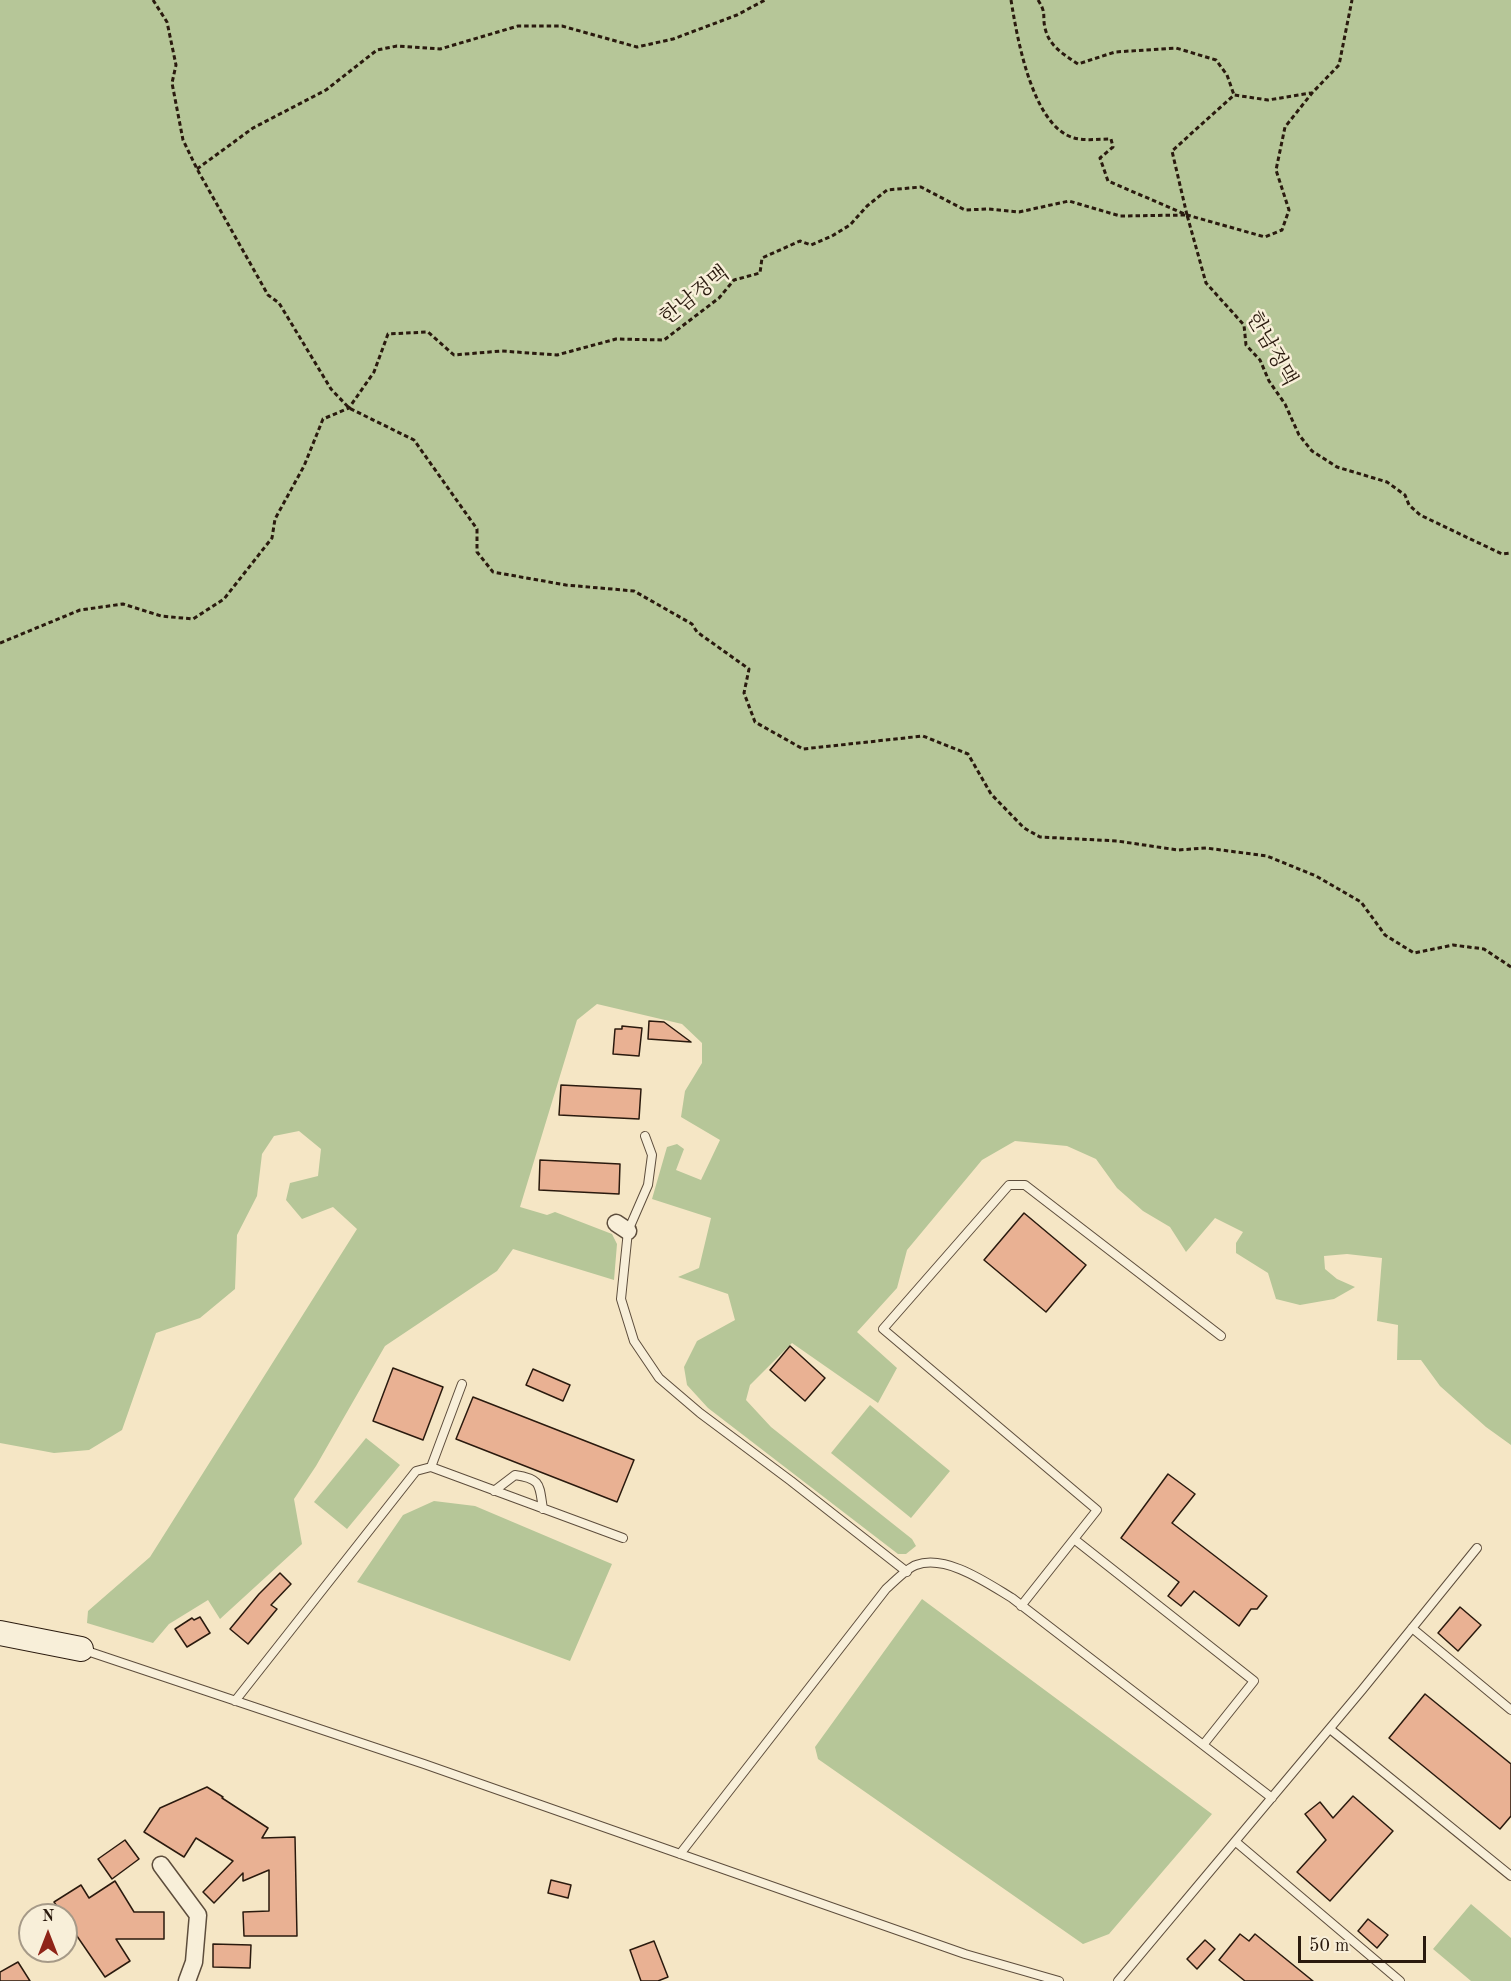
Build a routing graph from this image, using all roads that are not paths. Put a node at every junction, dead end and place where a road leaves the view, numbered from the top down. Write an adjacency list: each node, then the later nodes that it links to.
1 (645, 1136): 10 (lane)
2 (1221, 1336): 8 (lane)
3 (462, 1384): 4 (lane)
4 (431, 1467): 5 (lane); 15 (lane)
5 (494, 1491): 6 (lane); 6 (lane)
6 (543, 1509): 7 (lane)
7 (623, 1538)
8 (1074, 1539): 11 (lane); 18 (lane)
9 (1477, 1548): 12 (lane)
10 (906, 1572): 11 (lane); 21 (lane)
11 (1021, 1605): 18 (lane)
12 (1412, 1628): 16 (lane); 17 (lane)
13 (0, 1633): 14 (street)
14 (81, 1649): 15 (lane)
15 (235, 1701): 21 (lane)
16 (1511, 1710)
17 (1330, 1729): 19 (lane); 23 (lane)
18 (1203, 1745): 19 (lane)
19 (1272, 1798): 20 (lane)
20 (1236, 1842): 26 (lane); 27 (lane)
21 (680, 1854): 25 (lane)
22 (161, 1865): 24 (street)
23 (1511, 1876)
24 (187, 1981)
25 (1059, 1981)
26 (1118, 1981)
27 (1400, 1981)

